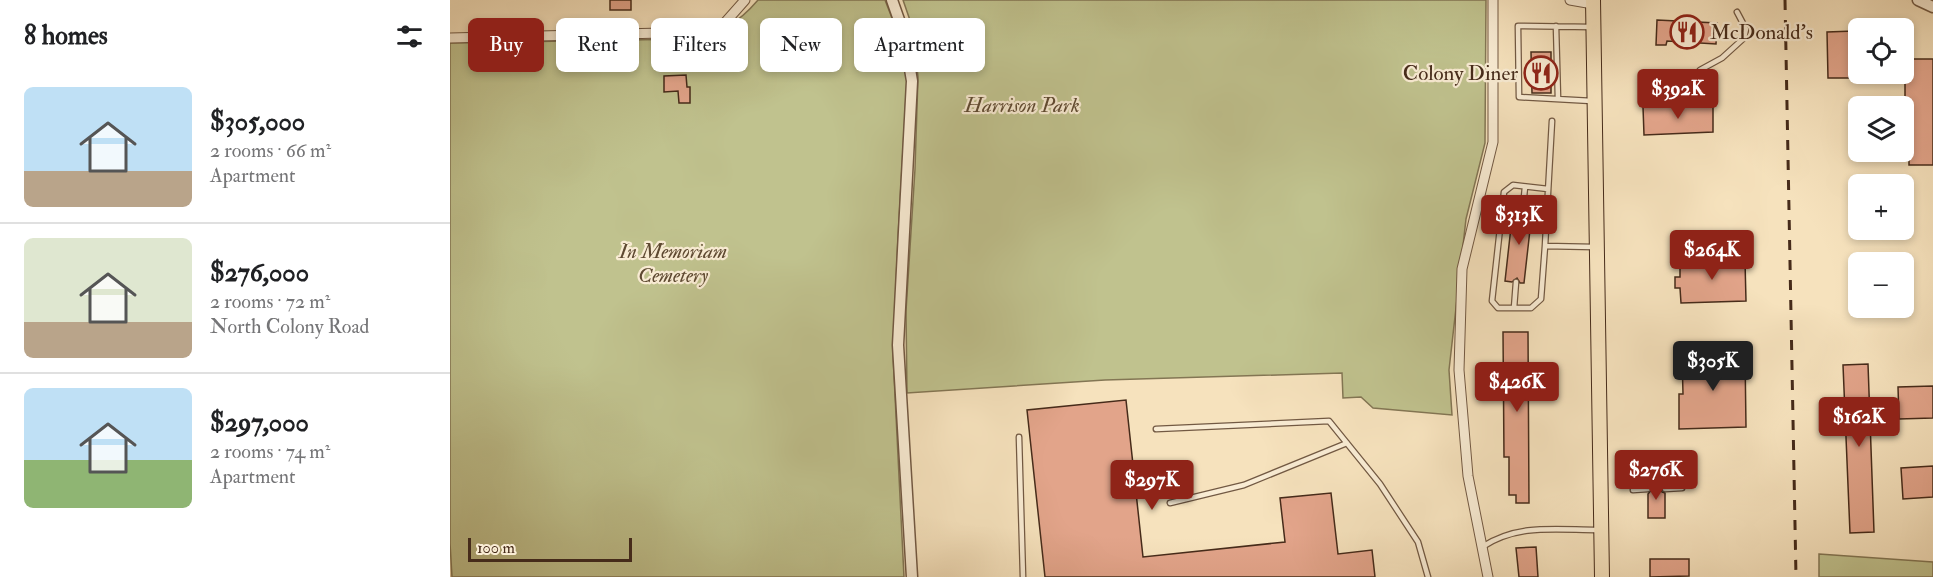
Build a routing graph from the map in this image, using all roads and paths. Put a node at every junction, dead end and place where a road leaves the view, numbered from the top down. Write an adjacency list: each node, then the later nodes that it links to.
1 (746, 0): 11 (street)
2 (892, 0): 33 (street)
3 (1493, 0): 32 (street)
4 (1570, 0): 6 (street)
5 (1918, 0): 7 (street)
6 (1593, 2): 10 (main road)
7 (1933, 7)
8 (1737, 12): 12 (lane)
9 (1556, 26): 10 (lane); 13 (lane); 13 (lane)
10 (1593, 27): 14 (main road)
11 (450, 38)
12 (1700, 70)
13 (1558, 99): 14 (lane)
14 (1595, 101): 20 (main road)
15 (1552, 121): 17 (lane)
16 (1525, 187): 17 (lane); 18 (lane); 22 (lane)
17 (1548, 189): 19 (lane)
18 (1523, 207)
19 (1545, 246): 20 (lane); 22 (lane)
20 (1597, 247): 31 (main road)
21 (1516, 282): 22 (lane)
22 (1514, 308)
23 (1156, 429): 25 (lane)
24 (1019, 437): 34 (lane)
25 (1347, 443): 30 (lane); 35 (lane)
26 (1682, 488): 28 (lane)
27 (1648, 489): 29 (lane)
28 (1665, 489)
29 (1633, 490)
30 (1170, 503)
31 (1602, 530): 32 (lane); 37 (main road)
32 (1481, 548): 36 (street)
33 (912, 577)
34 (1023, 577)
35 (1428, 577)
36 (1488, 577)
37 (1602, 577)

